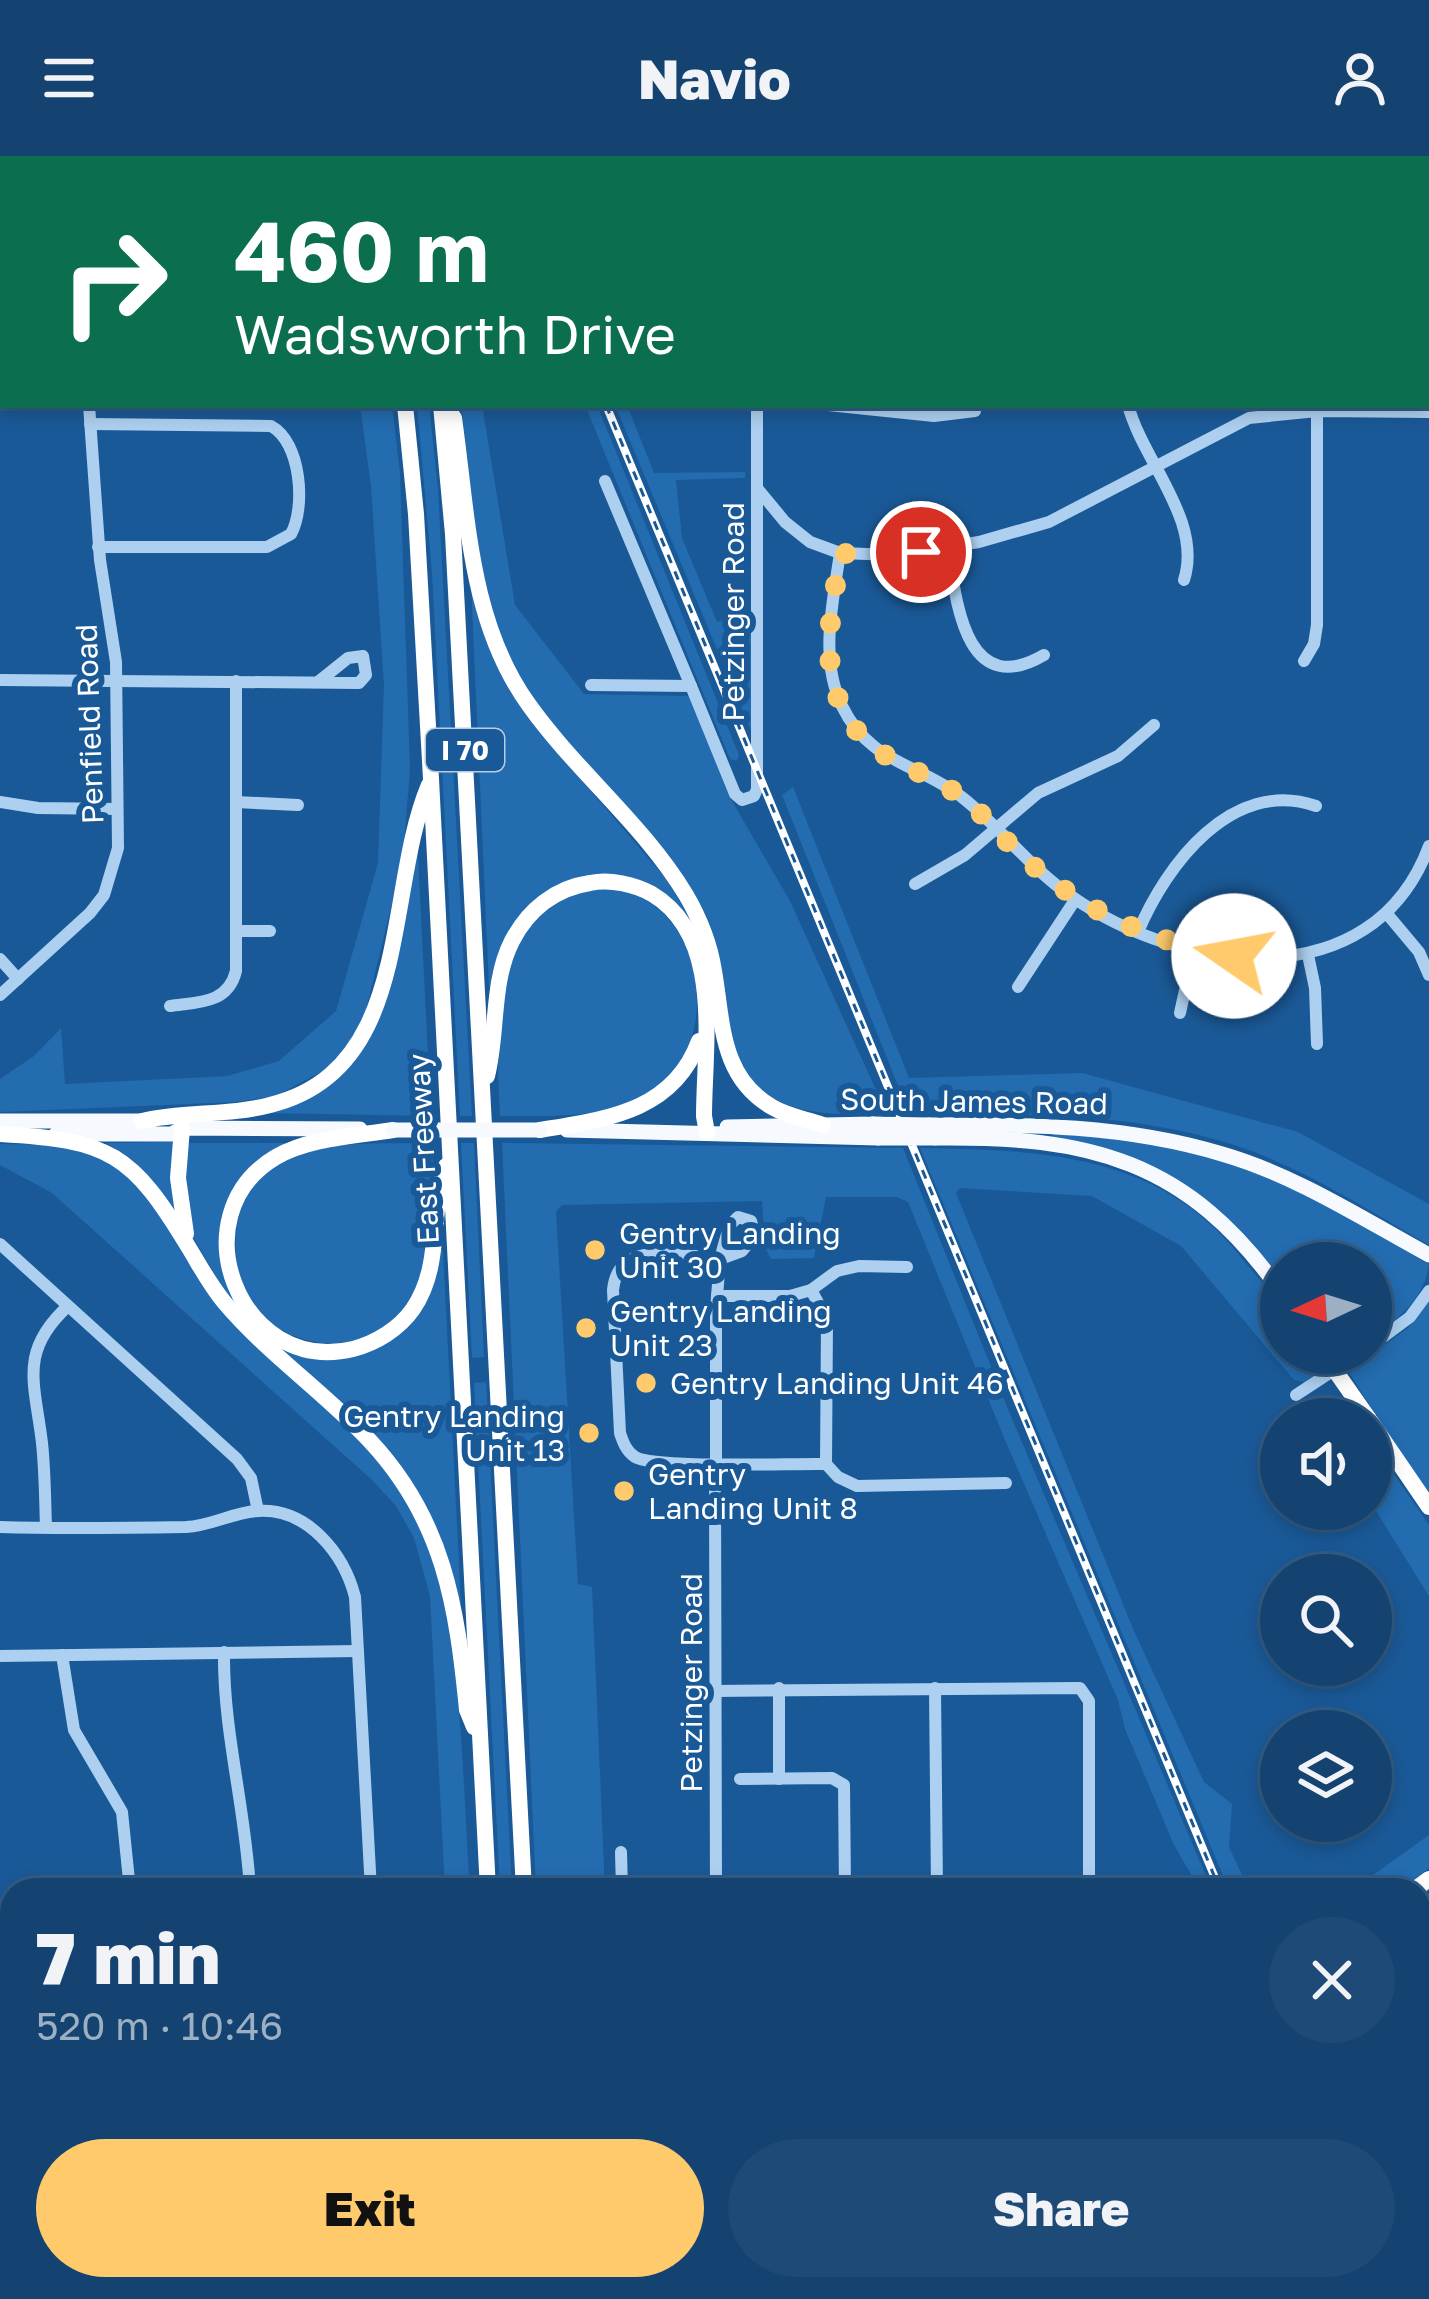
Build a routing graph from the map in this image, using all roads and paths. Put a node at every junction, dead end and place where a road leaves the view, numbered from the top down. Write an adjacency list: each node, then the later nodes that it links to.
1 (89, 408): 11 (street, Penfield Road)
2 (405, 408): 30 (highway, East Freeway / I 70)
3 (443, 408): 56 (highway, East Freeway / I 70)
4 (446, 408): 52 (highway)
5 (757, 408): 14 (street, Petzinger Road)
6 (857, 408): 9 (street)
7 (1129, 408): 12 (street)
8 (1317, 408): 10 (street); 12 (street); 22 (street)
9 (975, 411)
10 (1429, 412)
11 (90, 424): 17 (street, Penfield Road); 17 (street)
12 (1156, 468): 18 (street); 20 (street)
13 (605, 481): 28 (street)
14 (757, 488): 15 (street); 16 (street, Petzinger Road)
15 (788, 524): 16 (street); 19 (street)
16 (757, 535): 28 (street, Petzinger Road)
17 (98, 547): 24 (street, Penfield Road)
18 (947, 548): 19 (street); 21 (street)
19 (841, 553): 36 (street)
20 (1184, 580)
21 (1044, 655)
22 (1304, 661)
23 (0, 680): 24 (street)
24 (116, 680): 25 (street); 35 (street, Penfield Road)
25 (236, 681): 26 (street); 32 (street)
26 (318, 682)
27 (591, 685): 28 (street)
28 (691, 686)
29 (1154, 725): 36 (street)
30 (431, 778): 58 (highway); 67 (highway, East Freeway / I 70)
31 (0, 802): 35 (street)
32 (236, 802): 33 (street); 41 (street)
33 (298, 805)
34 (1316, 806): 43 (street)
35 (117, 809): 48 (street, Penfield Road)
36 (995, 828): 38 (street); 39 (street)
37 (1429, 848): 40 (street)
38 (915, 884)
39 (1075, 899): 43 (street); 49 (street)
40 (1388, 915): 45 (street); 47 (street)
41 (236, 931): 42 (street); 51 (street)
42 (270, 931)
43 (1138, 932): 44 (street)
44 (1194, 950): 45 (street); 53 (street)
45 (1308, 955): 55 (street)
46 (0, 958): 48 (street)
47 (1429, 974)
48 (18, 979): 50 (street, Penfield Road)
49 (1018, 987)
50 (0, 995)
51 (170, 1006)
52 (717, 1010): 59 (highway); 65 (highway)
53 (1180, 1013)
54 (704, 1029): 56 (highway); 62 (highway); 65 (highway)
55 (1317, 1044)
56 (482, 1094): 103 (highway, East Freeway / I 70)
57 (0, 1121): 58 (main road, South James Road)
58 (142, 1121): 60 (main road, South James Road)
59 (824, 1124): 63 (main road, South James Road); 65 (main road, South James Road)
60 (182, 1128): 61 (main road, South James Road); 66 (main road, South James Road); 69 (highway)
61 (393, 1130): 62 (main road, South James Road, bridge); 67 (highway)
62 (540, 1130): 65 (main road, South James Road)
63 (875, 1131): 64 (main road, South James Road, bridge); 65 (main road, South James Road)
64 (932, 1131): 70 (main road, South James Road); 71 (main road, South James Road)
65 (707, 1132)
66 (0, 1134): 69 (highway)
67 (450, 1154): 95 (highway, East Freeway / I 70)
68 (0, 1244): 76 (street)
69 (189, 1248): 95 (highway)
70 (1429, 1256)
71 (1260, 1264)
72 (908, 1267): 73 (street)
73 (812, 1290): 75 (street); 82 (street)
74 (1429, 1291): 77 (street)
75 (717, 1296): 81 (street, Petzinger Road); 81 (street, Petzinger Road)
76 (68, 1306): 85 (street); 87 (street)
77 (1392, 1331)
78 (1328, 1374): 79 (street)
79 (1296, 1395)
80 (1392, 1452): 84 (highway)
81 (716, 1463): 82 (street); 92 (street, Petzinger Road)
82 (826, 1464): 83 (street)
83 (1006, 1484)
84 (1429, 1507)
85 (258, 1511): 87 (street); 88 (street)
86 (0, 1527): 87 (street)
87 (46, 1527)
88 (358, 1651): 89 (street); 101 (street)
89 (224, 1652): 90 (street); 100 (street)
90 (62, 1655): 91 (street); 99 (street)
91 (0, 1656)
92 (715, 1688): 93 (street); 105 (street, Petzinger Road)
93 (778, 1688): 94 (street); 97 (street)
94 (935, 1688): 107 (street); 108 (street)
95 (481, 1747): 102 (highway, East Freeway / I 70)
96 (740, 1779): 97 (street)
97 (779, 1779): 106 (street)
98 (621, 1852): 104 (street)
99 (129, 1878)
100 (249, 1878)
101 (370, 1878)
102 (487, 1878)
103 (523, 1878)
104 (622, 1878)
105 (716, 1878)
106 (845, 1878)
107 (937, 1878)
108 (1089, 1878)

